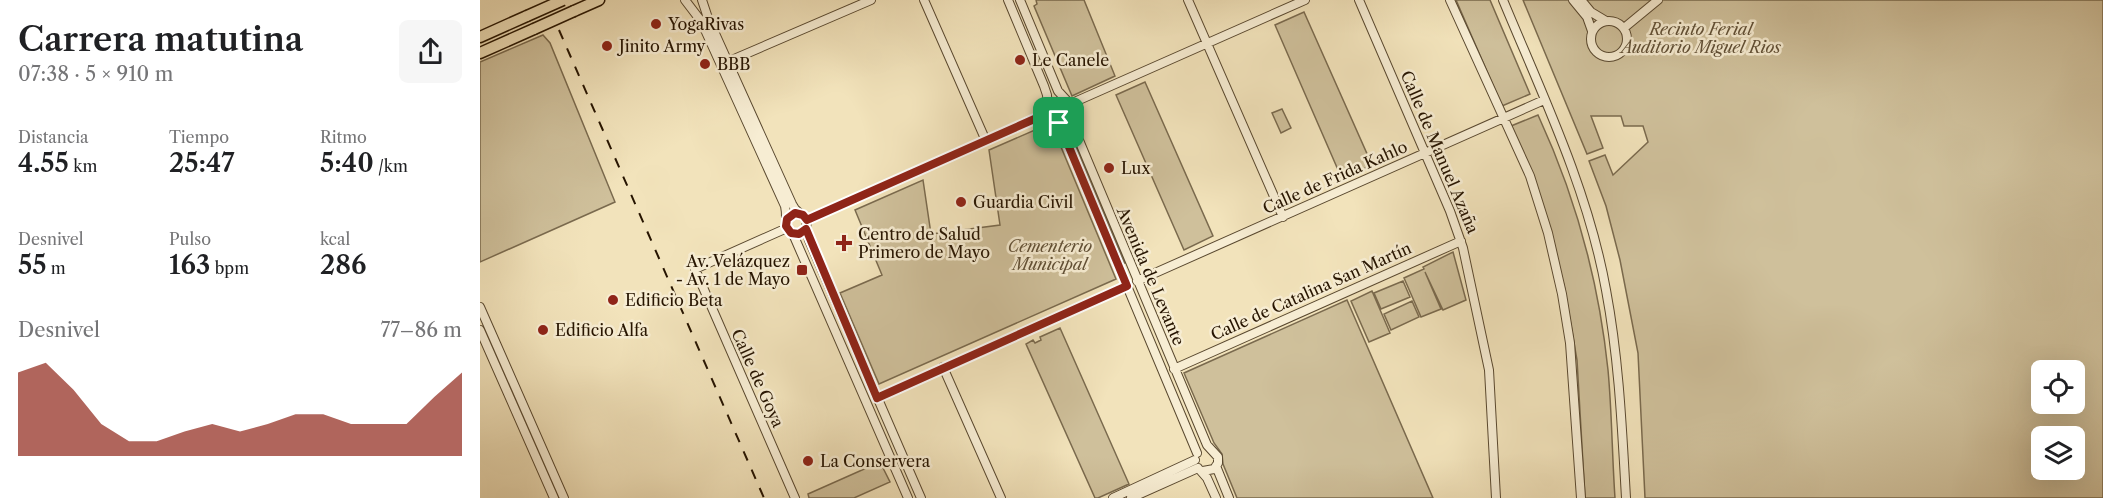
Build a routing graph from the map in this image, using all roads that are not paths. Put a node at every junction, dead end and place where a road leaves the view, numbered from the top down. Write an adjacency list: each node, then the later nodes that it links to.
1 (563, 0): 20 (main road, bridge)
2 (599, 0): 22 (main road, bridge)
3 (685, 0): 35 (street)
4 (702, 0): 23 (street)
5 (871, 0): 23 (street)
6 (924, 0): 32 (street)
7 (1008, 0): 26 (street)
8 (1020, 0): 24 (street)
9 (1188, 0): 21 (street)
10 (1305, 0): 21 (street)
11 (1359, 0): 33 (street, Calle de Manuel Azaña)
12 (1450, 0): 30 (street)
13 (1503, 0): 25 (street)
14 (1573, 0): 19 (street)
15 (1581, 0): 17 (street)
16 (1658, 0): 18 (street)
17 (1606, 21): 18 (street); 19 (street)
18 (1624, 28): 19 (street)
19 (1592, 31)
20 (480, 36)
21 (1207, 43): 27 (street); 36 (street)
22 (480, 53)
23 (728, 62): 34 (street)
24 (1062, 96): 26 (street); 27 (street)
25 (1544, 100): 30 (street, Calle de Frida Kahlo); 63 (street)
26 (1048, 102): 28 (street)
27 (1070, 104): 29 (street)
28 (1048, 113): 31 (street); 32 (street)
29 (1068, 114): 31 (street); 41 (street, Avenida de Levante)
30 (1504, 118): 33 (street, Calle de Frida Kahlo); 62 (street)
31 (1057, 119): 42 (street, Avenida de Levante)
32 (986, 141): 37 (street)
33 (1426, 153): 36 (street, Calle de Frida Kahlo); 40 (street, Calle de Manuel Azaña)
34 (798, 213): 35 (street); 37 (street)
35 (788, 217): 39 (street)
36 (1283, 217): 41 (street, Calle de Frida Kahlo)
37 (807, 220): 38 (street)
38 (806, 229): 39 (street); 47 (street)
39 (790, 231): 53 (street, Calle de Goya); 54 (street)
40 (1461, 241): 46 (street, Calle de Catalina San Martín); 61 (street, Calle de Manuel Azaña)
41 (1137, 281): 46 (street, Avenida de Levante)
42 (1127, 286): 45 (street); 49 (street, Avenida de Levante)
43 (480, 307): 52 (street)
44 (480, 330): 51 (street)
45 (943, 367): 47 (street); 56 (street)
46 (1174, 369): 48 (street, Avenida de Levante)
47 (877, 398): 55 (street)
48 (1209, 449): 49 (street); 50 (street)
49 (1198, 463): 50 (street); 57 (street); 58 (street); 59 (street, Avenida de Levante)
50 (1216, 466): 60 (street)
51 (554, 498)
52 (564, 498)
53 (795, 498)
54 (908, 498)
55 (921, 498)
56 (1001, 498)
57 (1113, 498)
58 (1131, 498)
59 (1216, 498)
60 (1229, 498)
61 (1496, 498)
62 (1581, 498)
63 (1626, 498)

